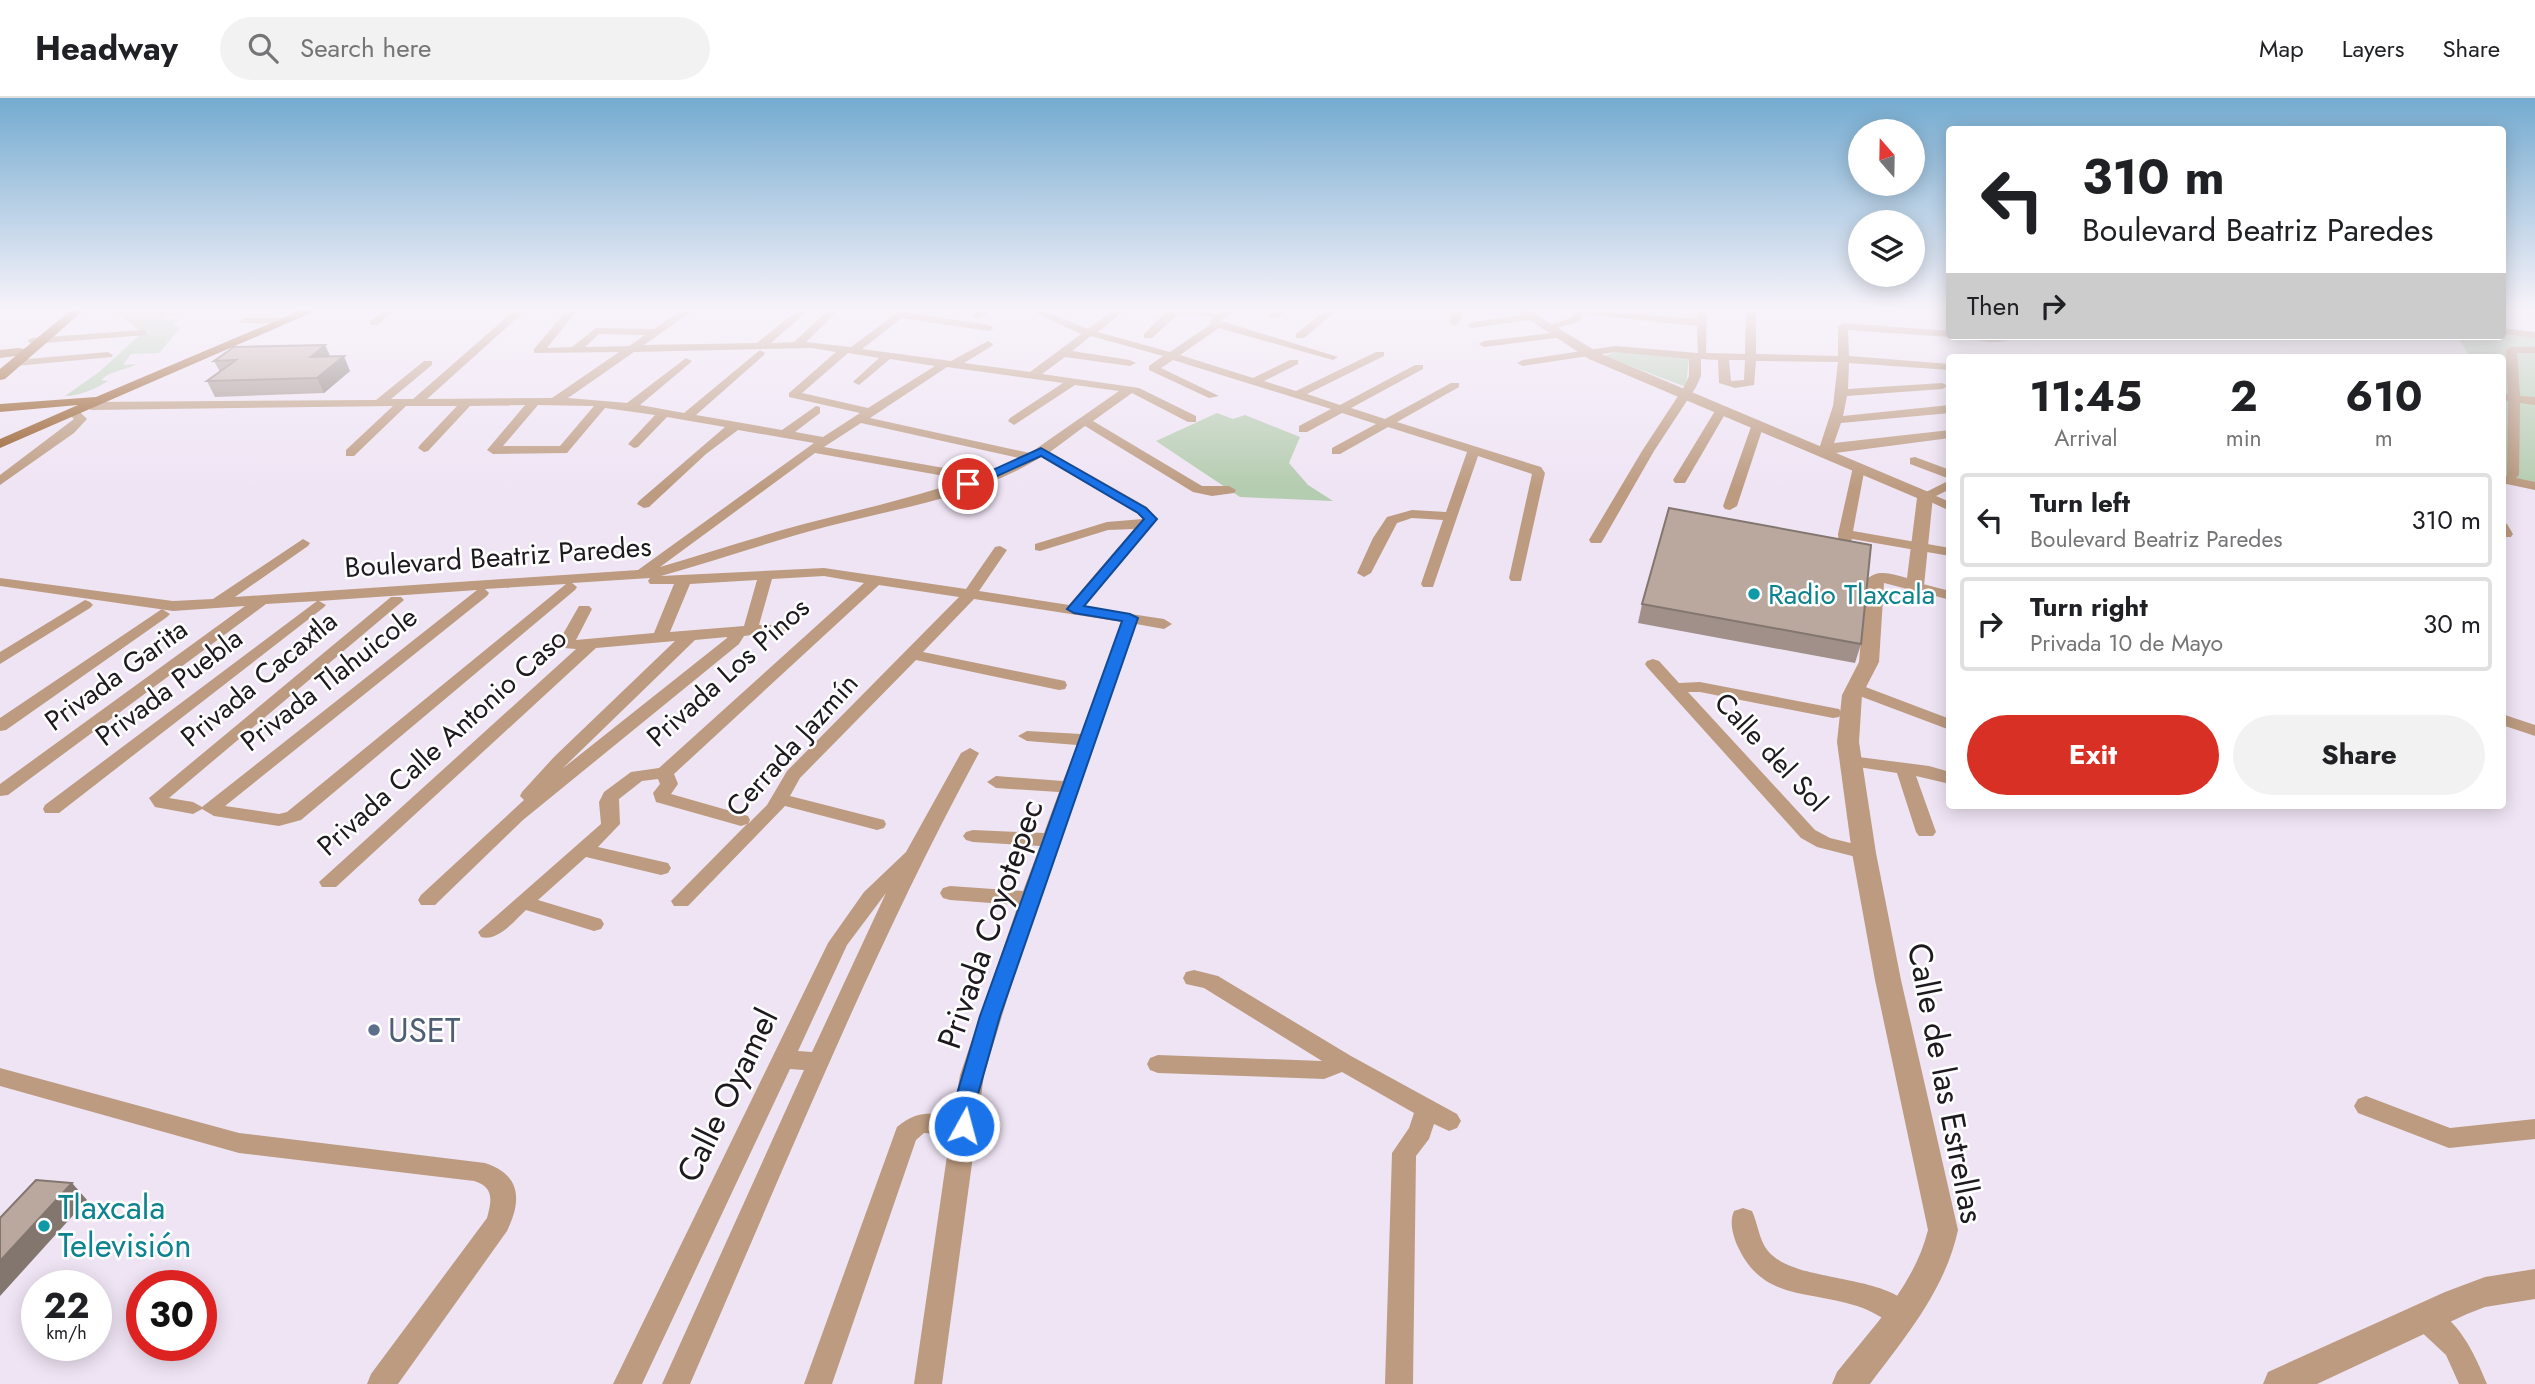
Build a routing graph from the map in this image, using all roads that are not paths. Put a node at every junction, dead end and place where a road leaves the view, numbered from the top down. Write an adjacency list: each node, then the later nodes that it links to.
1 (11, 369): 26 (main road)
2 (174, 369): 39 (main road)
3 (455, 369): 45 (street)
4 (599, 369): 37 (street)
5 (676, 369): 47 (street)
6 (738, 369): 56 (street)
7 (825, 369): 46 (street)
8 (874, 369): 46 (street)
9 (940, 369): 55 (street)
10 (987, 369): 23 (street)
11 (1042, 369): 23 (street)
12 (1155, 369): 34 (street)
13 (1216, 369): 25 (street)
14 (1350, 369): 33 (street)
15 (1415, 369): 49 (street)
16 (1627, 369): 31 (street)
17 (1696, 369): 31 (street)
18 (1724, 369): 19 (street)
19 (1751, 369)
20 (1843, 369): 32 (street)
21 (2510, 369): 35 (street)
22 (1270, 373): 25 (street)
23 (1033, 375): 24 (street)
24 (1074, 381): 30 (street); 58 (street)
25 (1255, 381): 33 (street)
26 (2, 386): 40 (main road)
27 (1455, 386): 61 (street)
28 (1942, 386): 32 (street)
29 (398, 389): 43 (street)
30 (1130, 389): 57 (street); 59 (street, Boulevard Beatriz Paredes)
31 (1685, 393): 50 (street); 93 (street)
32 (1842, 393): 60 (street)
33 (1297, 395): 49 (street)
34 (1213, 396)
35 (2508, 397): 38 (street); 81 (street)
36 (535, 401): 37 (street); 41 (street); 42 (street)
37 (555, 401): 42 (street)
38 (2535, 401)
39 (97, 402): 40 (main road); 43 (street); 53 (main road)
40 (39, 403): 48 (main road); 53 (main road)
41 (466, 403): 45 (street); 70 (street)
42 (603, 403): 47 (street)
43 (378, 404): 44 (street)
44 (402, 404): 45 (street); 75 (street)
45 (416, 404)
46 (836, 405): 55 (street)
47 (630, 407): 54 (street)
48 (0, 408)
49 (1343, 409): 61 (street); 64 (street)
50 (1722, 409): 62 (street); 82 (street)
51 (1946, 409): 60 (street)
52 (816, 410): 65 (street)
53 (74, 413): 68 (main road); 83 (street)
54 (664, 413): 56 (street); 69 (street)
55 (864, 415): 67 (street); 76 (street)
56 (687, 416): 63 (street)
57 (1192, 419)
58 (1014, 421)
59 (1085, 421): 76 (street, Boulevard Beatriz Paredes); 86 (street)
60 (1838, 421): 73 (street)
61 (1388, 423): 72 (street); 74 (street)
62 (1758, 424): 73 (street); 90 (street)
63 (736, 425): 65 (street); 88 (street)
64 (1303, 429)
65 (785, 434): 67 (street)
66 (1946, 435): 73 (street)
67 (824, 441): 71 (street)
68 (0, 444)
69 (634, 444)
70 (424, 448)
71 (812, 449): 79 (street); 101 (street)
72 (1474, 450): 91 (street); 102 (street)
73 (1825, 450): 78 (street)
74 (1336, 451)
75 (350, 453)
76 (1037, 454): 92 (street); 101 (street, Boulevard Beatriz Paredes)
77 (1915, 461): 80 (street)
78 (1859, 467): 87 (street); 95 (street)
79 (950, 473)
80 (1946, 473)
81 (2508, 477): 85 (street)
82 (1680, 480)
83 (0, 481)
84 (1946, 486): 87 (street)
85 (2535, 486)
86 (1228, 490)
87 (1925, 496): 89 (street); 95 (street)
88 (644, 504)
89 (1946, 505)
90 (1730, 506)
91 (1451, 516): 99 (street); 105 (street)
92 (1147, 525): 96 (street); 119 (street)
93 (1596, 540)
94 (303, 543): 114 (street)
95 (1919, 546): 98 (street); 107 (street)
96 (1040, 547)
97 (1000, 550): 111 (street, Cerrada Jazmín)
98 (1946, 551)
99 (1364, 573)
100 (766, 575): 103 (street, Boulevard Beatriz Paredes); 106 (street, Boulevard Beatriz Paredes); 124 (street)
101 (640, 578): 103 (street, Boulevard Beatriz Paredes); 108 (street, Boulevard Beatriz Paredes); 117 (street, Boulevard Beatriz Paredes)
102 (1516, 578)
103 (684, 579): 126 (street)
104 (0, 582): 114 (street, Boulevard Beatriz Paredes)
105 (1428, 584)
106 (872, 585): 111 (street, Boulevard Beatriz Paredes); 144 (street, Privada Los Pinos)
107 (1915, 586): 112 (street); 133 (street, Calle de las Estrellas)
108 (570, 587): 110 (street, Boulevard Beatriz Paredes); 150 (street)
109 (0, 593): 115 (street, Boulevard Beatriz Paredes)
110 (482, 593): 113 (street, Boulevard Beatriz Paredes); 150 (street, Privada Tlahuicole)
111 (971, 593): 119 (street, Boulevard Beatriz Paredes); 128 (street, Cerrada Jazmín)
112 (1946, 595)
113 (396, 600): 116 (street, Boulevard Beatriz Paredes); 150 (street, Privada Cacaxtla)
114 (217, 604): 117 (street, Boulevard Beatriz Paredes)
115 (85, 605): 120 (street, Boulevard Beatriz Paredes); 129 (street)
116 (318, 605): 117 (street, Boulevard Beatriz Paredes); 151 (street, Privada Puebla)
117 (254, 606): 120 (street, Boulevard Beatriz Paredes); 148 (street, Privada Garita)
118 (584, 609): 127 (street)
119 (1074, 609): 121 (street, Boulevard Beatriz Paredes)
120 (162, 614): 137 (street)
121 (1130, 618): 122 (street, Boulevard Beatriz Paredes); 140 (street, Privada Coyotepec)
122 (1164, 624)
123 (780, 628): 124 (street)
124 (744, 631): 125 (street); 152 (street)
125 (690, 636): 126 (street); 152 (street)
126 (660, 638): 127 (street)
127 (592, 643): 162 (street, Privada Calle Antonio Caso)
128 (912, 654): 131 (street); 149 (street, Cerrada Jazmín)
129 (0, 659)
130 (1653, 664): 132 (street, Calle del Sol)
131 (1059, 685)
132 (1675, 688): 134 (street); 160 (street, Calle del Sol)
133 (1855, 688): 136 (street); 142 (street, Calle de las Estrellas)
134 (1833, 713)
135 (2506, 720): 138 (street)
136 (1946, 723)
137 (0, 726)
138 (2535, 731)
139 (1027, 736): 140 (street)
140 (1085, 740): 147 (street, Privada Coyotepec)
141 (970, 753): 159 (street)
142 (1851, 761): 143 (street); 160 (street, Calle de las Estrellas)
143 (1905, 769): 145 (street); 155 (street)
144 (664, 773): 153 (street); 158 (street, Privada Los Pinos)
145 (1946, 777)
146 (996, 782): 147 (street)
147 (1069, 787): 157 (street, Privada Coyotepec)
148 (2, 791)
149 (779, 799): 154 (street); 166 (street, Cerrada Jazmín)
150 (202, 808)
151 (52, 809)
152 (516, 816): 165 (street)
153 (741, 820)
154 (877, 824)
155 (1926, 832)
156 (973, 836): 157 (street)
157 (1051, 840): 164 (street, Privada Coyotepec)
158 (583, 849): 161 (street); 167 (street, Privada Los Pinos)
159 (915, 853): 171 (street, Calle Oyamel); 172 (street)
160 (1864, 853): 183 (street, Calle de las Estrellas)
161 (661, 868)
162 (330, 882)
163 (950, 893): 164 (street)
164 (1031, 899): 179 (street, Privada Coyotepec)
165 (428, 900)
166 (681, 901)
167 (522, 902): 168 (street); 169 (street, Privada Los Pinos)
168 (594, 924)
169 (488, 932)
170 (1194, 978): 173 (street)
171 (782, 1059): 172 (street); 186 (street, Calle Oyamel)
172 (819, 1062): 187 (street)
173 (1343, 1062): 174 (street); 177 (street)
174 (1158, 1064)
175 (0, 1077): 185 (street)
176 (2366, 1106): 180 (street)
177 (1427, 1109): 178 (street); 190 (street)
178 (1449, 1121)
179 (964, 1126): 188 (street); 189 (street, Privada Coyotepec)
180 (2535, 1129)
181 (1743, 1219): 183 (street)
182 (2535, 1284): 184 (street)
183 (1901, 1314): 191 (street, Calle de las Estrellas)
184 (2425, 1317): 192 (street); 193 (street)
185 (381, 1384)
186 (627, 1384)
187 (676, 1384)
188 (818, 1384)
189 (929, 1384)
190 (1399, 1384)
191 (1849, 1384)
192 (2280, 1384)
193 (2473, 1384)

